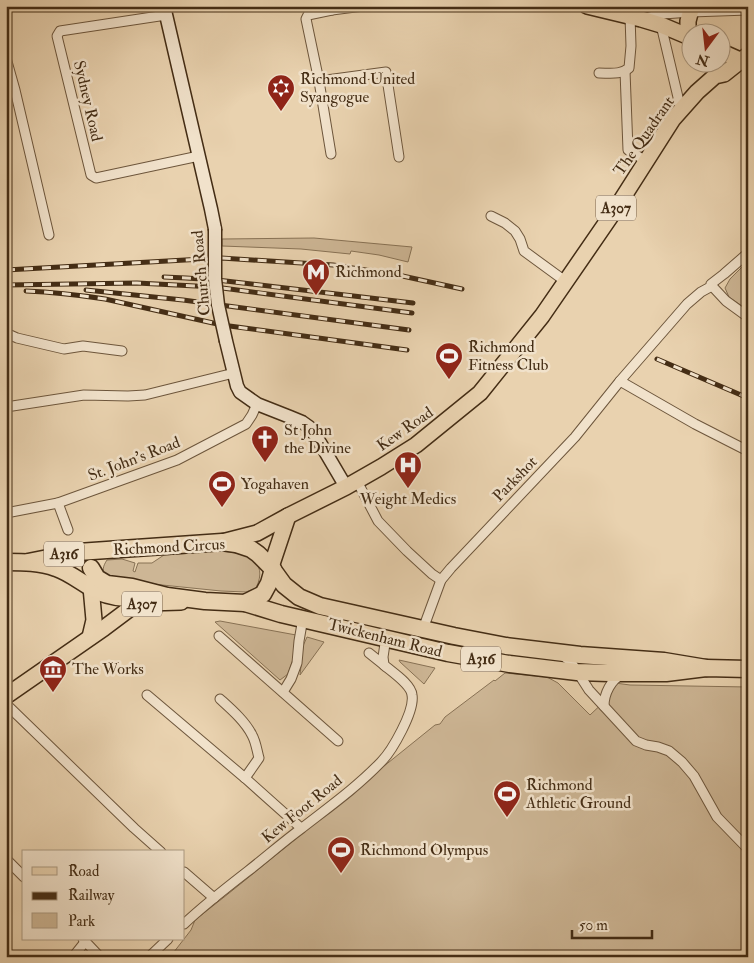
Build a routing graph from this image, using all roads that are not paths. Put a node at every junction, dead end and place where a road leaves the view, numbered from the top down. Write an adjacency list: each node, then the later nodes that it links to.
1 (363, 6): 3 (street)
2 (587, 6): 7 (main road)
3 (331, 8): 18 (street)
4 (692, 9): 6 (street); 7 (street); 8 (main road)
5 (165, 10): 21 (street, Church Road); 21 (street, Sydney Road)
6 (748, 10)
7 (636, 17): 9 (main road); 15 (street)
8 (688, 22)
9 (661, 25): 10 (main road); 19 (street)
10 (682, 34)
11 (732, 56): 13 (main road)
12 (6, 58): 25 (street)
13 (745, 61): 14 (main road, The Quadrant)
14 (732, 69)
15 (625, 72): 17 (street); 23 (street)
16 (714, 72): 19 (main road, The Quadrant / A307)
17 (599, 73)
18 (319, 80): 20 (street); 22 (street)
19 (681, 110): 23 (main road, The Quadrant / A307)
20 (331, 154)
21 (199, 156): 33 (street, Church Road, bridge)
22 (399, 157)
23 (646, 161): 27 (main road, The Quadrant / A307)
24 (491, 216): 27 (street)
25 (49, 234)
26 (748, 253): 28 (street, Parkshot)
27 (565, 281): 31 (main road, The Quadrant / A307)
28 (712, 286): 29 (street); 34 (street, Parkshot)
29 (748, 317)
30 (6, 333): 32 (street)
31 (520, 343): 38 (main road, Kew Road / A307)
32 (122, 351)
33 (234, 373): 35 (street, Church Road); 36 (street)
34 (620, 381): 37 (street); 49 (street, Parkshot)
35 (257, 404): 38 (street, Church Road); 39 (street, St. John's Road)
36 (6, 407)
37 (748, 451)
38 (352, 484): 41 (main road, Kew Road / A307); 49 (street)
39 (58, 503): 40 (street, St. John's Road); 42 (street)
40 (6, 513)
41 (288, 516): 43 (main road, A307); 48 (main road)
42 (68, 530)
43 (222, 542): 44 (highway, Richmond Circus / A316); 48 (highway, Richmond Circus / A316)
44 (102, 551): 46 (highway, A316); 47 (highway, Richmond Circus / A316)
45 (6, 562): 46 (highway, A316)
46 (28, 562): 50 (highway, A316)
47 (92, 568): 50 (highway, Richmond Circus / A316); 51 (highway, Richmond Circus / A316)
48 (272, 568): 53 (highway); 55 (highway, Twickenham Road / A316)
49 (441, 580): 55 (street, Parkshot)
50 (91, 587): 51 (highway, Richmond Circus / A316); 57 (main road)
51 (167, 596): 52 (highway, Richmond Circus / A316)
52 (205, 601): 53 (highway, Richmond Circus / A316); 57 (main road, A307)
53 (245, 603): 54 (highway, Twickenham Road / A316)
54 (303, 618): 58 (highway, Twickenham Road / A316); 66 (street)
55 (423, 629): 59 (highway, Twickenham Road / A316)
56 (219, 636): 66 (street)
57 (90, 637): 68 (main road, A307)
58 (386, 637): 61 (street); 64 (highway, Twickenham Road / A316)
59 (558, 652): 62 (highway, Twickenham Road / A316); 64 (street)
60 (368, 653): 61 (street)
61 (384, 665): 74 (street, Kew Foot Road)
62 (706, 668): 63 (highway, Twickenham Road / A316); 65 (highway, Twickenham Road / A316)
63 (748, 669)
64 (577, 672): 65 (highway, Twickenham Road / A316); 71 (street)
65 (626, 673): 71 (street)
66 (283, 692): 72 (street)
67 (147, 695): 73 (street)
68 (6, 696)
69 (220, 700): 73 (street)
70 (6, 704): 76 (street)
71 (604, 706): 75 (street)
72 (338, 741)
73 (245, 778): 74 (street)
74 (301, 828): 80 (street, Kew Foot Road)
75 (748, 849)
76 (159, 850)
77 (6, 859): 79 (street)
78 (185, 873): 80 (street)
79 (22, 875)
80 (214, 898): 81 (street, Kew Foot Road)
81 (185, 923)
82 (84, 940): 84 (street); 85 (street)
83 (167, 940): 86 (street)
84 (74, 957)
85 (100, 957)
86 (149, 957)

